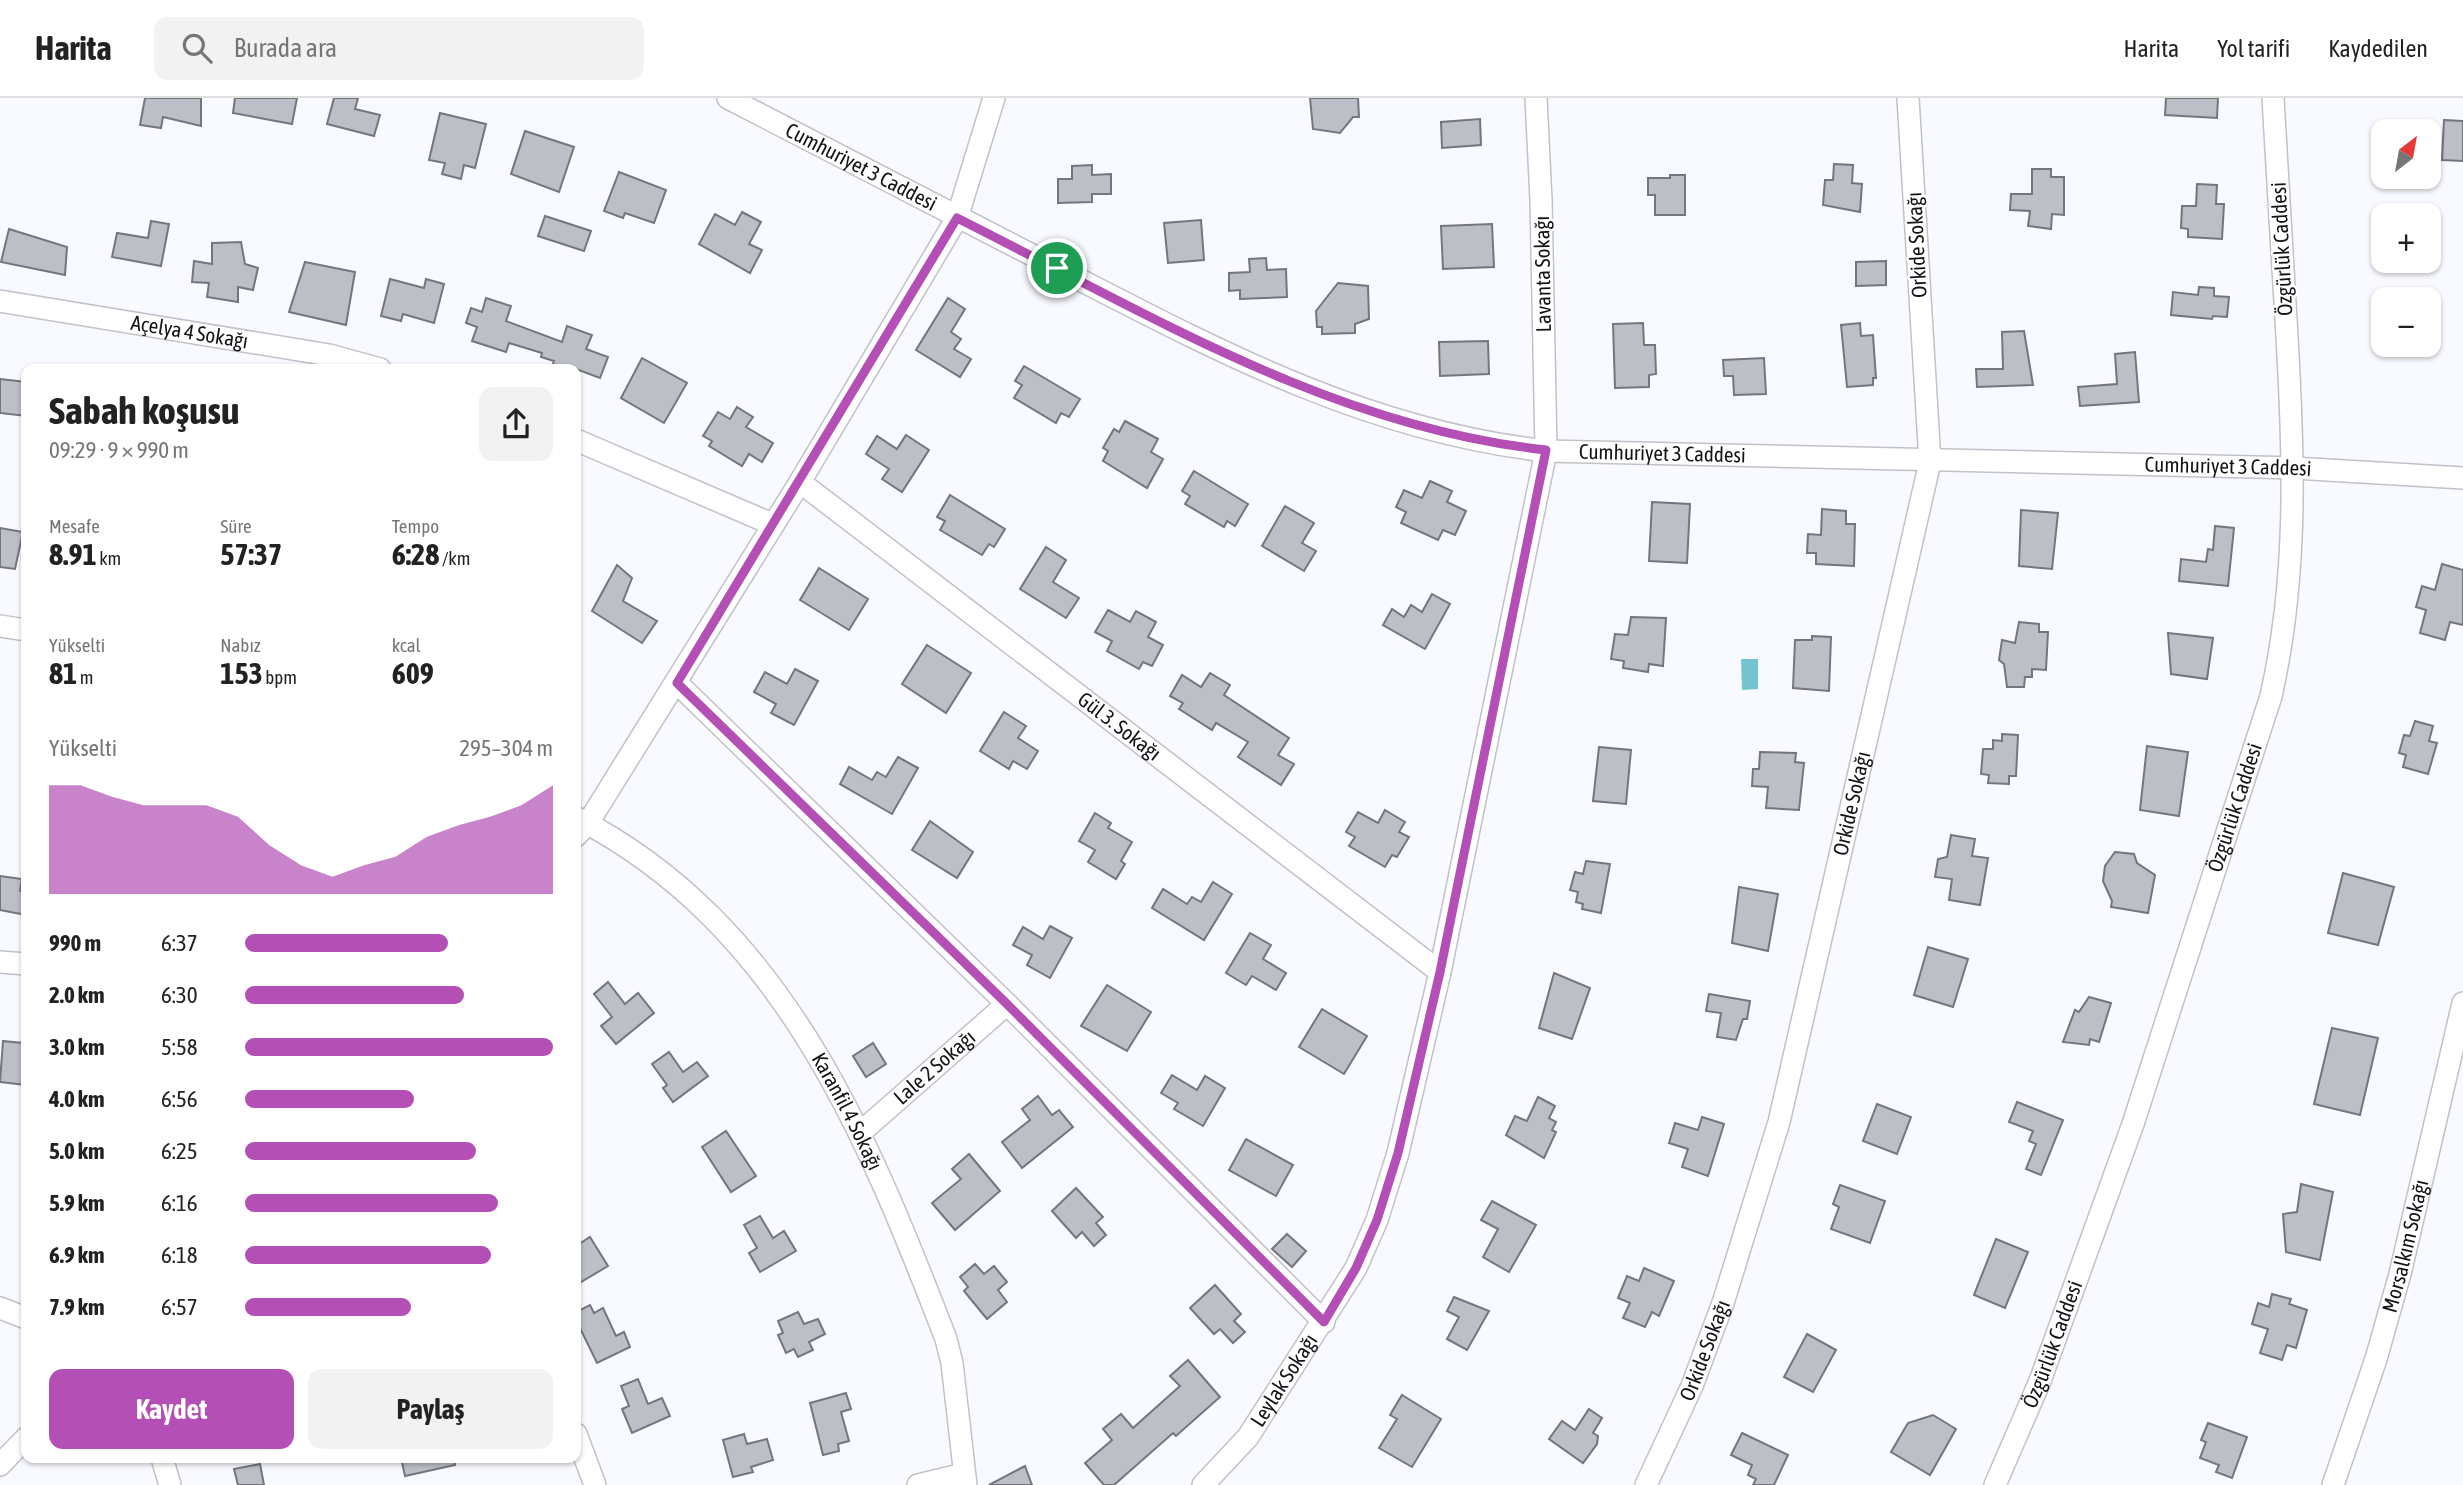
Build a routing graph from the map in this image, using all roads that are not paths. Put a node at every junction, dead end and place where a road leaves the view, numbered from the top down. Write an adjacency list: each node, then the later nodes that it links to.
1 (728, 98): 6 (street, Cumhuriyet 3 Caddesi)
2 (994, 98): 6 (street)
3 (1536, 98): 10 (street, Lavanta Sokağı)
4 (1908, 98): 11 (street, Orkide Sokağı)
5 (2273, 98): 12 (street, Özgürlük Caddesi)
6 (957, 218): 10 (street, Cumhuriyet 3 Caddesi); 14 (street)
7 (0, 301): 8 (street, Açelya 4 Sokağı)
8 (362, 364)
9 (581, 442): 15 (street)
10 (1546, 450): 11 (street, Cumhuriyet 3 Caddesi); 23 (street, Leylak Sokağı)
11 (1930, 462): 12 (street, Cumhuriyet 3 Caddesi); 39 (street, Orkide Sokağı)
12 (2294, 468): 13 (street, Cumhuriyet 3 Caddesi); 40 (street, Özgürlük Caddesi)
13 (2463, 478)
14 (800, 482): 15 (street); 23 (street, Gül 3. Sokağı)
15 (772, 524): 18 (street)
16 (0, 626): 17 (street)
17 (21, 629)
18 (677, 683): 19 (street); 25 (street)
19 (581, 825)
20 (581, 826): 26 (street, Karanfil 4 Sokağı)
21 (0, 962): 22 (street)
22 (21, 964)
23 (1440, 972): 29 (street, Leylak Sokağı)
24 (2463, 1003): 41 (street, Morsalkım Sokağı)
25 (1007, 1004): 26 (street, Lale 2 Sokağı); 29 (street)
26 (861, 1132): 34 (street, Karanfil 4 Sokağı)
27 (0, 1308): 28 (street)
28 (21, 1316)
29 (1324, 1322): 38 (street, Leylak Sokağı)
30 (21, 1443): 33 (street)
31 (581, 1447): 36 (street)
32 (163, 1463): 35 (street)
33 (0, 1465)
34 (965, 1479): 37 (street)
35 (170, 1485)
36 (595, 1485)
37 (918, 1485)
38 (1203, 1485)
39 (1646, 1485)
40 (1995, 1485)
41 (2333, 1485)

